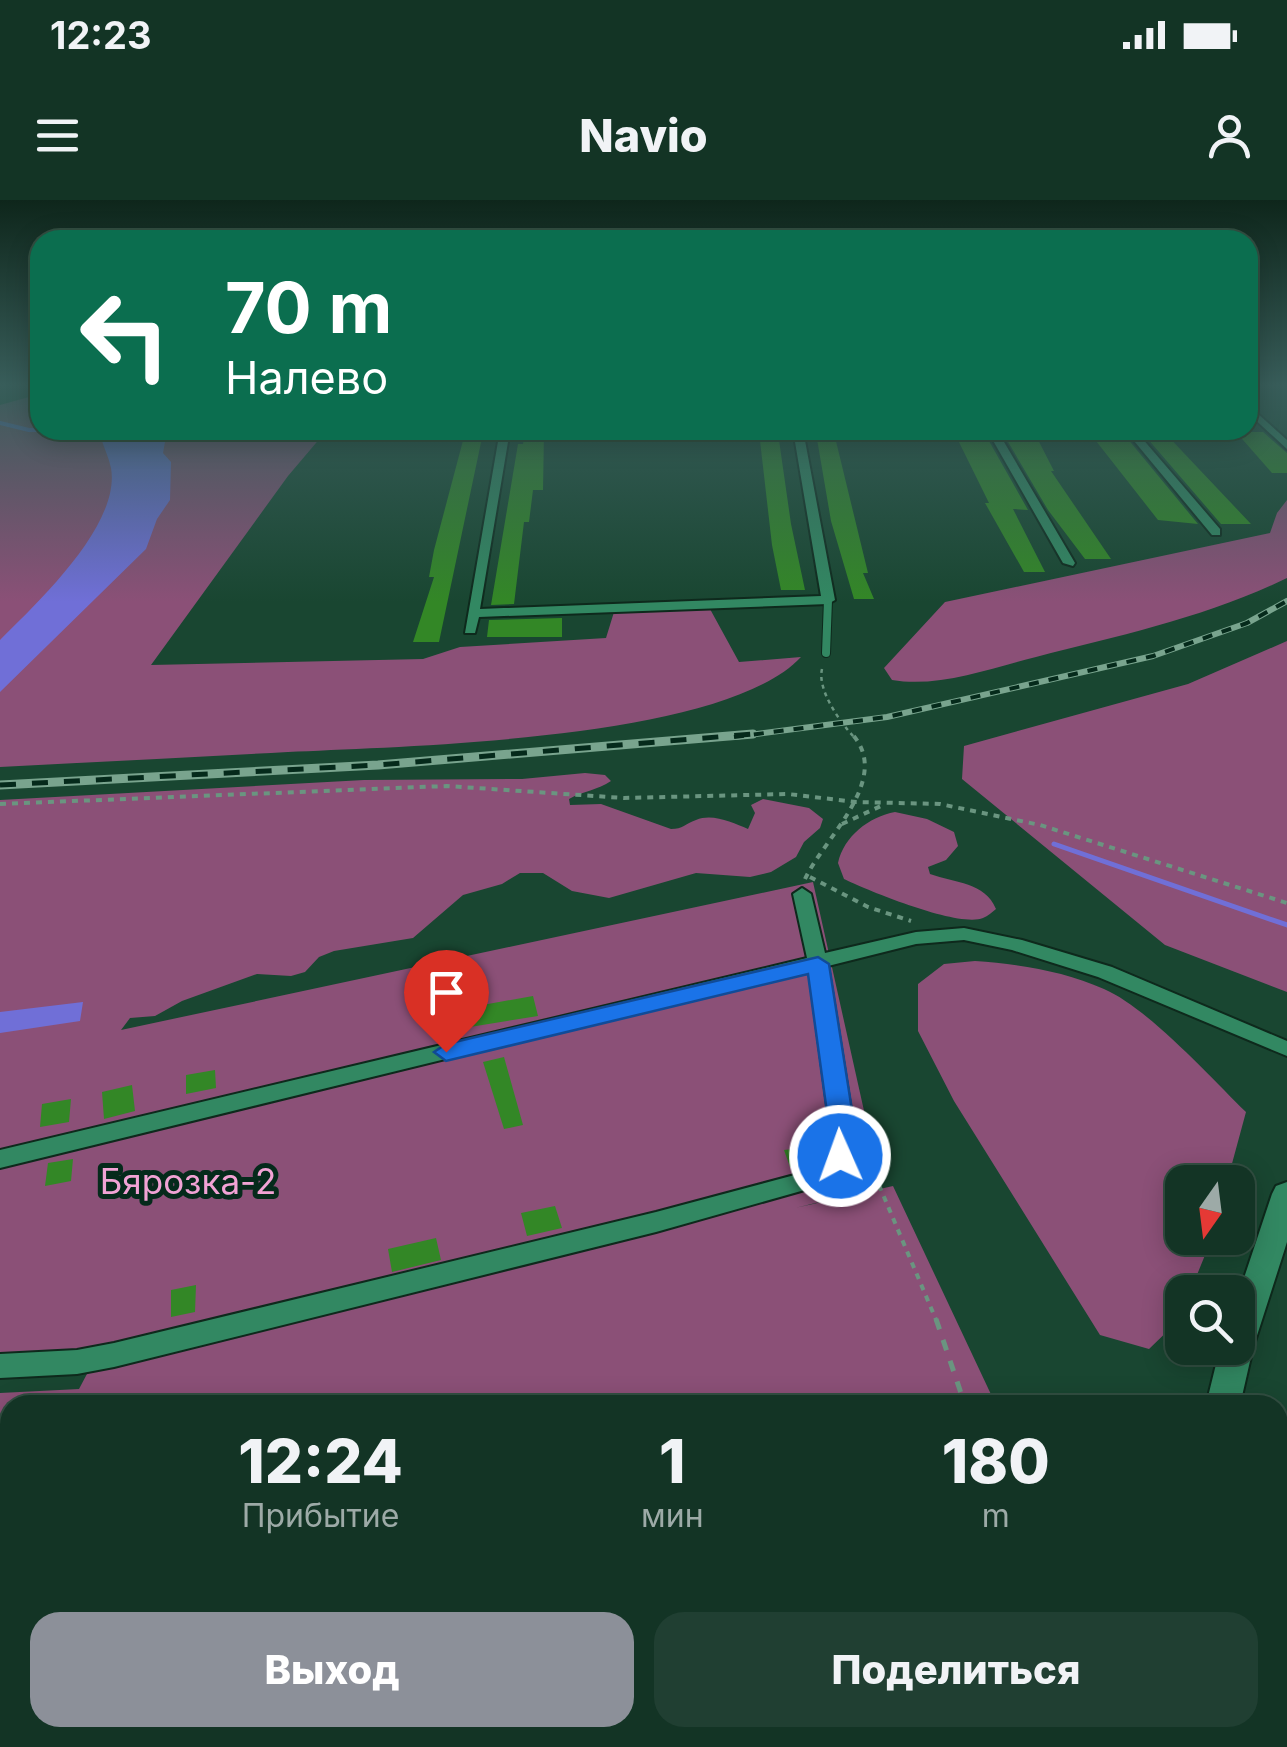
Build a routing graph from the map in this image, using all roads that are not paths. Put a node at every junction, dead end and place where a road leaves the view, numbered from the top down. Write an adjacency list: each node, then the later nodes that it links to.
1 (500, 458): 8 (street)
2 (803, 458): 7 (street)
3 (1008, 458): 6 (street)
4 (1154, 458): 5 (street)
5 (1216, 532)
6 (1069, 563)
7 (828, 600): 8 (street); 10 (lane)
8 (473, 613): 9 (street)
9 (470, 630)
10 (826, 653)
11 (804, 885): 12 (street)
12 (818, 964): 13 (street); 14 (street); 18 (street)
13 (1287, 1048)
14 (0, 1158)
15 (1287, 1194): 16 (street)
16 (1255, 1291)
17 (1232, 1365): 19 (street)
18 (0, 1366)
19 (1225, 1395)

